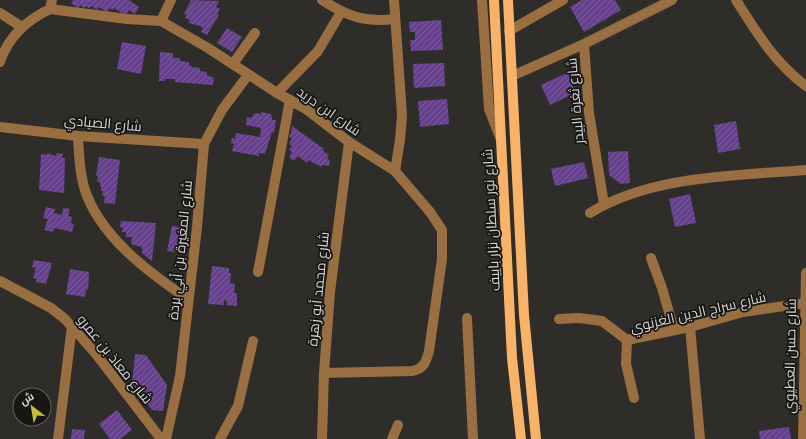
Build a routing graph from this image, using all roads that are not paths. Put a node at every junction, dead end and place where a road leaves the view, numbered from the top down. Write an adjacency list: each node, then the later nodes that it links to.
1 (171, 0): 16 (street)
2 (322, 0): 12 (street)
3 (394, 0): 15 (street)
4 (482, 0): 30 (street)
5 (494, 0): 30 (main road, شارع نور سلطان نزار باييف)
6 (508, 0): 14 (main road, شارع نور سلطان نزار باييف)
7 (514, 0): 14 (main road)
8 (563, 0): 18 (street)
9 (672, 0): 20 (street, شارع ثغرة البيدر)
10 (736, 0): 25 (street)
11 (51, 4): 16 (street, شارع ابن دريد); 17 (street)
12 (341, 12): 15 (street); 26 (street)
13 (0, 13): 17 (street)
14 (509, 15): 18 (main road, شارع نور سلطان نزار باييف)
15 (395, 19): 34 (street)
16 (161, 21): 22 (street, شارع ابن دريد)
17 (22, 27): 21 (street)
18 (509, 31): 24 (main road, شارع نور سلطان نزار باييف)
19 (255, 33): 22 (street)
20 (584, 44): 24 (street); 35 (street, شارع ثغرة البيدر)
21 (0, 62)
22 (233, 64): 23 (street, شارع ابن دريد)
23 (248, 75): 26 (street, شارع ابن دريد); 32 (street, شارع المغيرة بن أبي بردة)
24 (512, 76): 61 (main road, شارع نور سلطان نزار باييف)
25 (806, 86)
26 (277, 93): 27 (street, شارع ابن دريد)
27 (290, 100): 31 (street, شارع ابن دريد); 38 (street)
28 (0, 127): 29 (street, شارع الصيادي)
29 (78, 136): 32 (street, شارع الصيادي); 41 (street)
30 (501, 140): 60 (main road, شارع نور سلطان نزار باييف)
31 (349, 142): 34 (street, شارع ابن دريد); 50 (street, شارع محمد أبو زهرة)
32 (204, 144): 41 (street, شارع المغيرة بن أبي بردة)
33 (806, 170): 35 (street)
34 (395, 171): 50 (street, شارع ابن دريد)
35 (604, 204): 36 (street)
36 (590, 213)
37 (651, 258): 47 (street)
38 (258, 272)
39 (806, 273): 42 (street, شارع حسن العطيوي)
40 (0, 281): 45 (street, شارع معاذ بن عمرو)
41 (188, 299): 55 (street, شارع المغيرة بن أبي بردة)
42 (805, 303): 46 (street, شارع سراج الدين الغزنوي); 63 (street, شارع حسن العطيوي)
43 (467, 318): 59 (street)
44 (559, 319): 48 (street)
45 (72, 326): 53 (street); 54 (street, شارع معاذ بن عمرو)
46 (690, 327): 47 (street, شارع سراج الدين الغزنوي); 62 (street)
47 (674, 330): 48 (street, شارع سراج الدين الغزنوي)
48 (627, 340): 51 (street, شارع سراج الدين الغزنوي)
49 (253, 341): 56 (street)
50 (324, 373): 57 (street, شارع محمد أبو زهرة)
51 (634, 398)
52 (398, 425): 58 (street)
53 (58, 439)
54 (161, 439)
55 (166, 439)
56 (220, 439)
57 (322, 439)
58 (392, 439)
59 (473, 439)
60 (521, 439)
61 (536, 439)
62 (700, 439)
63 (803, 439)

